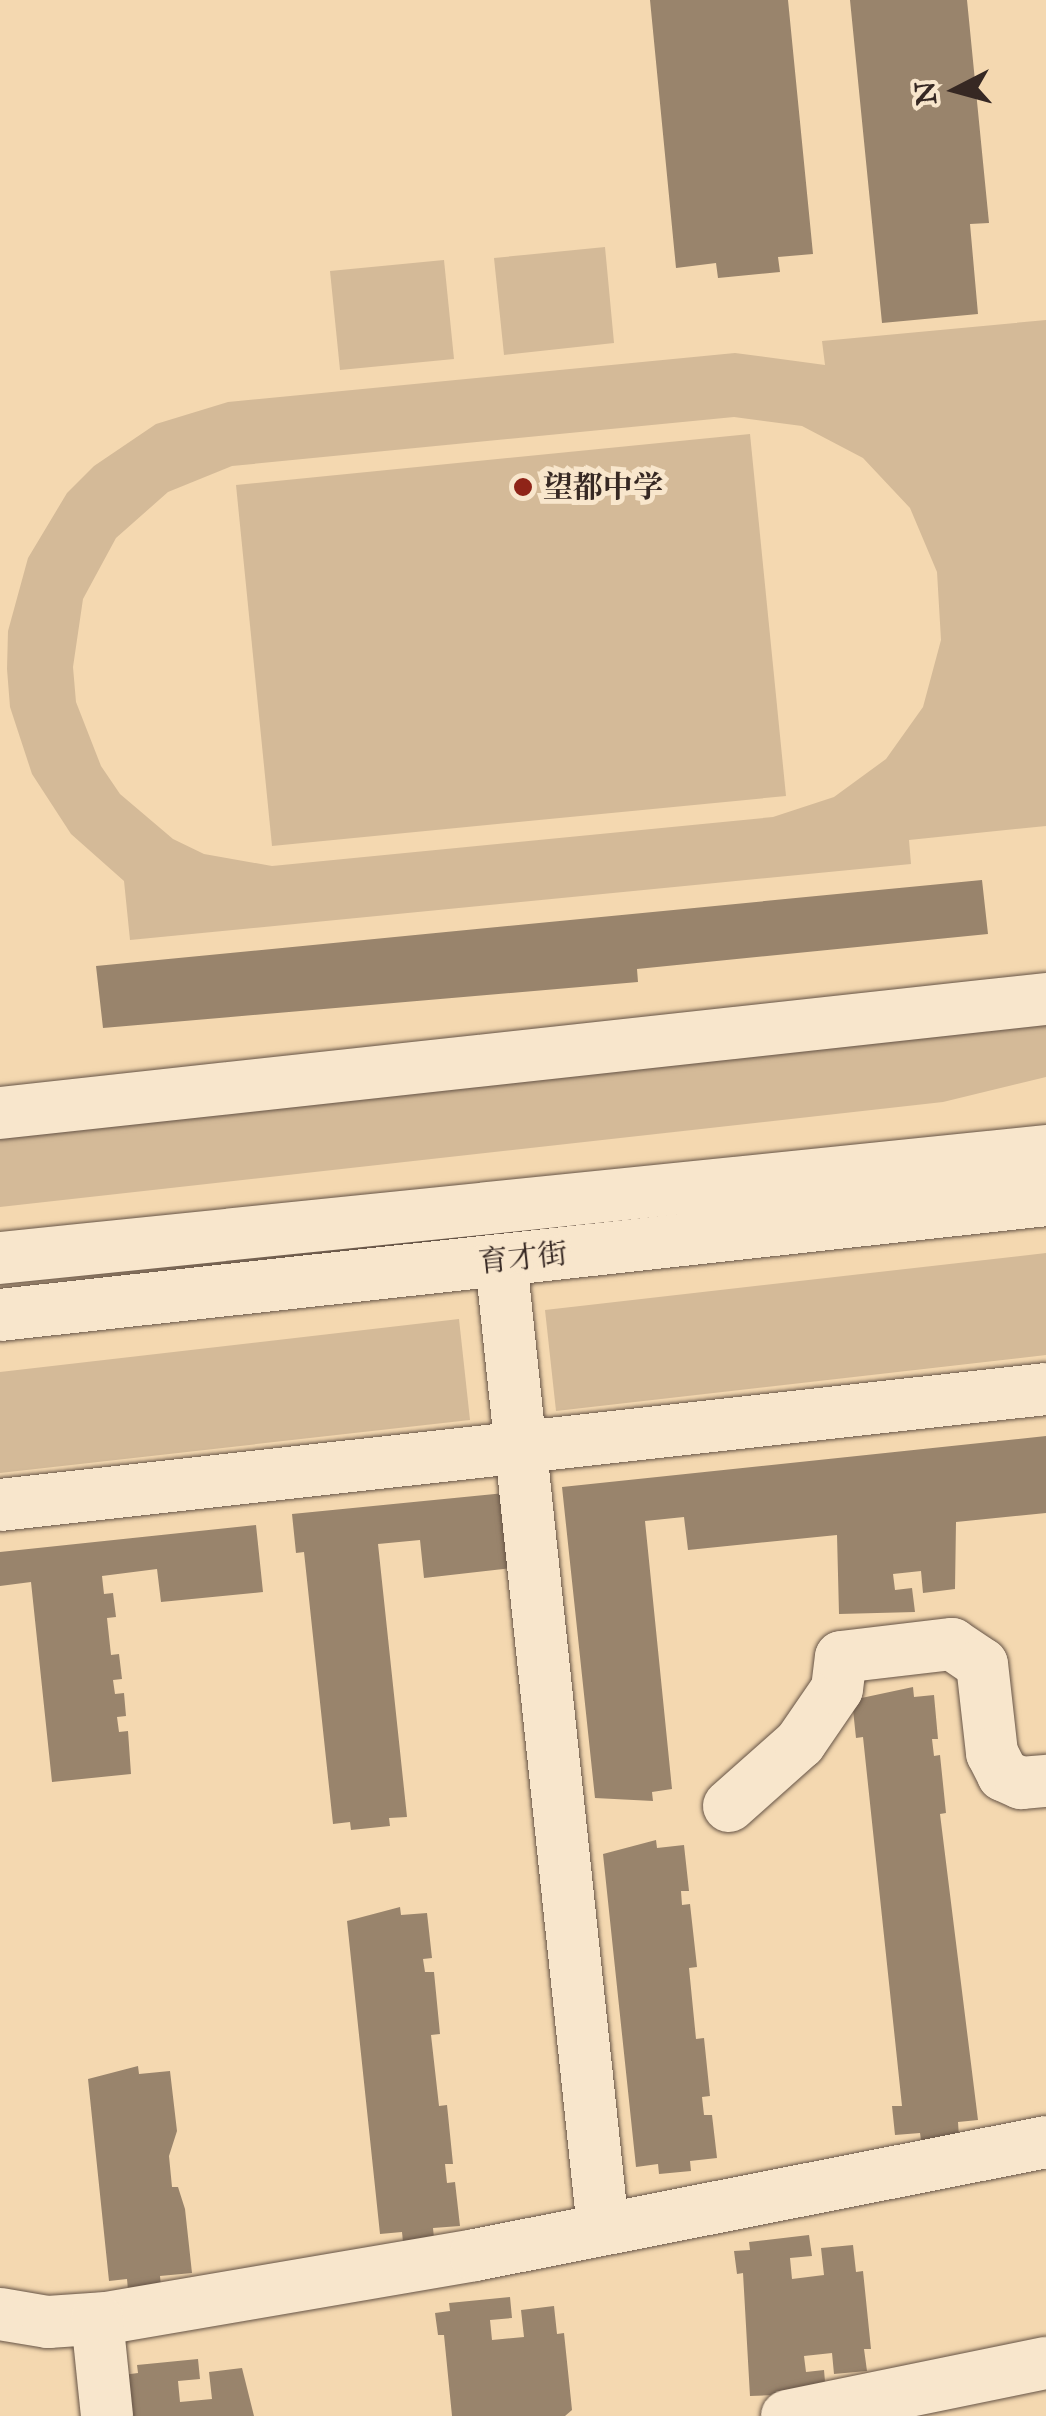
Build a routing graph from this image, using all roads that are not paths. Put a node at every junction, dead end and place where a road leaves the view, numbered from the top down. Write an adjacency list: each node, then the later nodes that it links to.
1 (1046, 999): 2 (street)
2 (0, 1113)
3 (1046, 1151): 5 (street, 育才街)
4 (1046, 1200): 6 (street, 育才街)
5 (0, 1258)
6 (502, 1260): 7 (street, 育才街); 9 (street)
7 (0, 1316)
8 (1046, 1389): 9 (street)
9 (521, 1447): 10 (street); 14 (street)
10 (0, 1505)
11 (1046, 1780): 12 (street)
12 (729, 1806)
13 (1046, 2142): 14 (street)
14 (602, 2230): 16 (street)
15 (0, 2314): 16 (street)
16 (97, 2319): 18 (street)
17 (1046, 2363): 19 (street)
18 (108, 2416)
19 (787, 2416)

